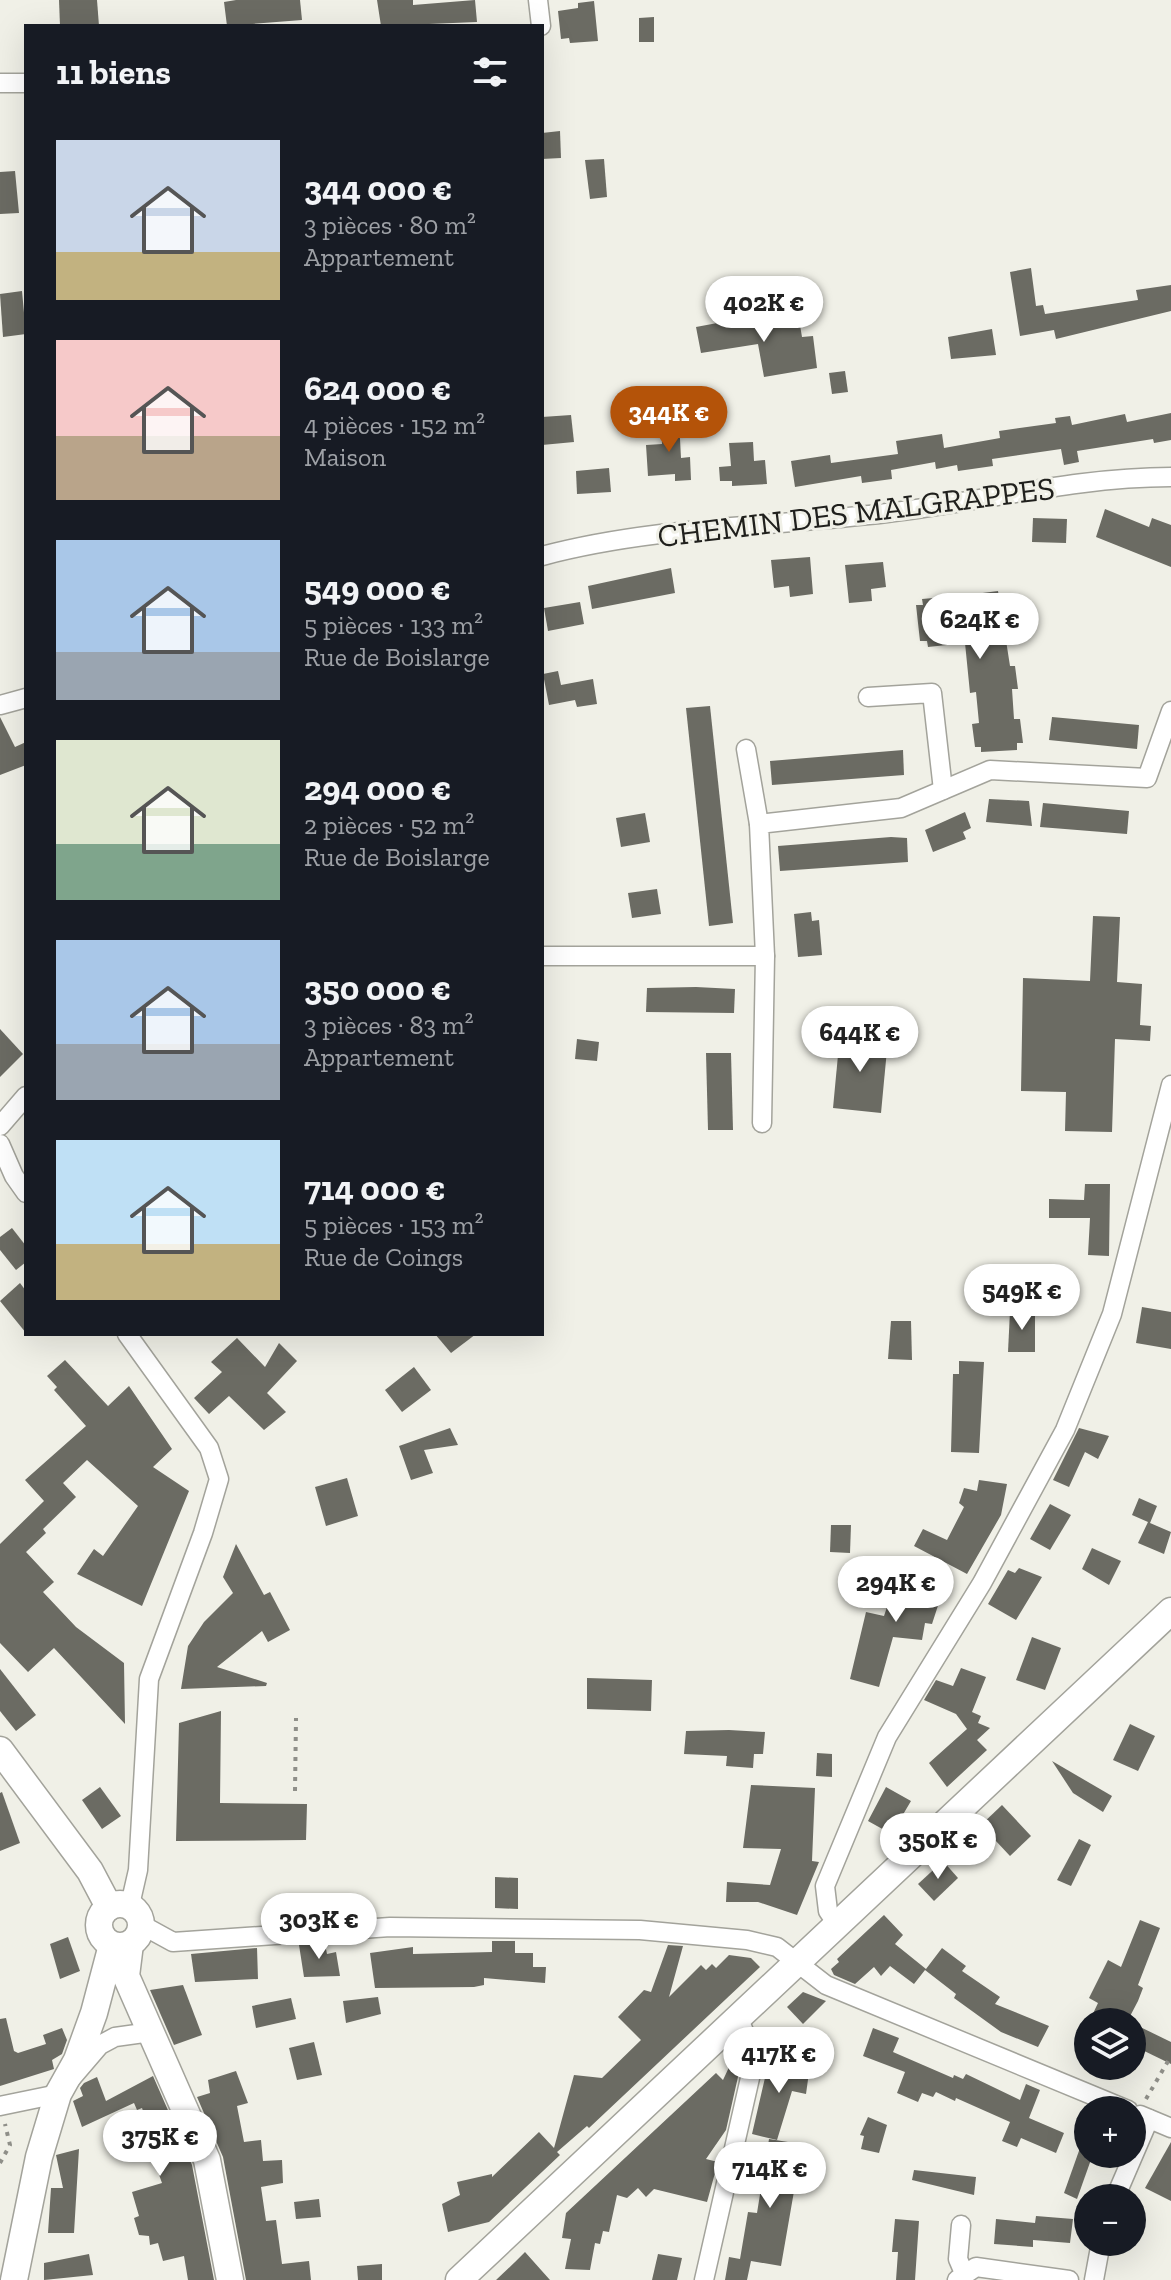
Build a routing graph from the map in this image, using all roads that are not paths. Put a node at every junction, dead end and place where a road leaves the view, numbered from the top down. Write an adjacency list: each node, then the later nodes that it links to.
1 (538, 0): 2 (street)
2 (541, 24)
3 (0, 83): 4 (street)
4 (24, 83)
5 (1171, 477): 6 (street, CHEMIN DES MALGRAPPES)
6 (544, 556)
7 (868, 697): 12 (street)
8 (24, 699): 9 (street)
9 (0, 705)
10 (1171, 711): 12 (street)
11 (746, 749): 13 (street)
12 (943, 790): 13 (street)
13 (759, 824): 15 (street)
14 (544, 956): 15 (street)
15 (765, 956): 18 (street)
16 (1171, 1085): 25 (street)
17 (24, 1098): 19 (street)
18 (762, 1123)
19 (0, 1126)
20 (0, 1144): 21 (street)
21 (24, 1190)
22 (128, 1336): 26 (street)
23 (1171, 1611): 25 (main road)
24 (0, 1750): 26 (main road)
25 (837, 1924): 27 (main road)
26 (124, 1925): 27 (street); 29 (main road); 30 (main road)
27 (800, 1962): 28 (main road); 31 (street)
28 (739, 2020): 40 (main road); 41 (street)
29 (151, 2032): 30 (street); 39 (main road)
30 (58, 2094): 32 (street); 38 (main road)
31 (1094, 2096)
32 (1, 2106)
33 (1146, 2118): 34 (street)
34 (1171, 2128)
35 (961, 2225): 37 (street)
36 (1098, 2256): 43 (street)
37 (960, 2276): 42 (street)
38 (14, 2280)
39 (230, 2280)
40 (459, 2280)
41 (704, 2280)
42 (1069, 2280)
43 (1094, 2280)

